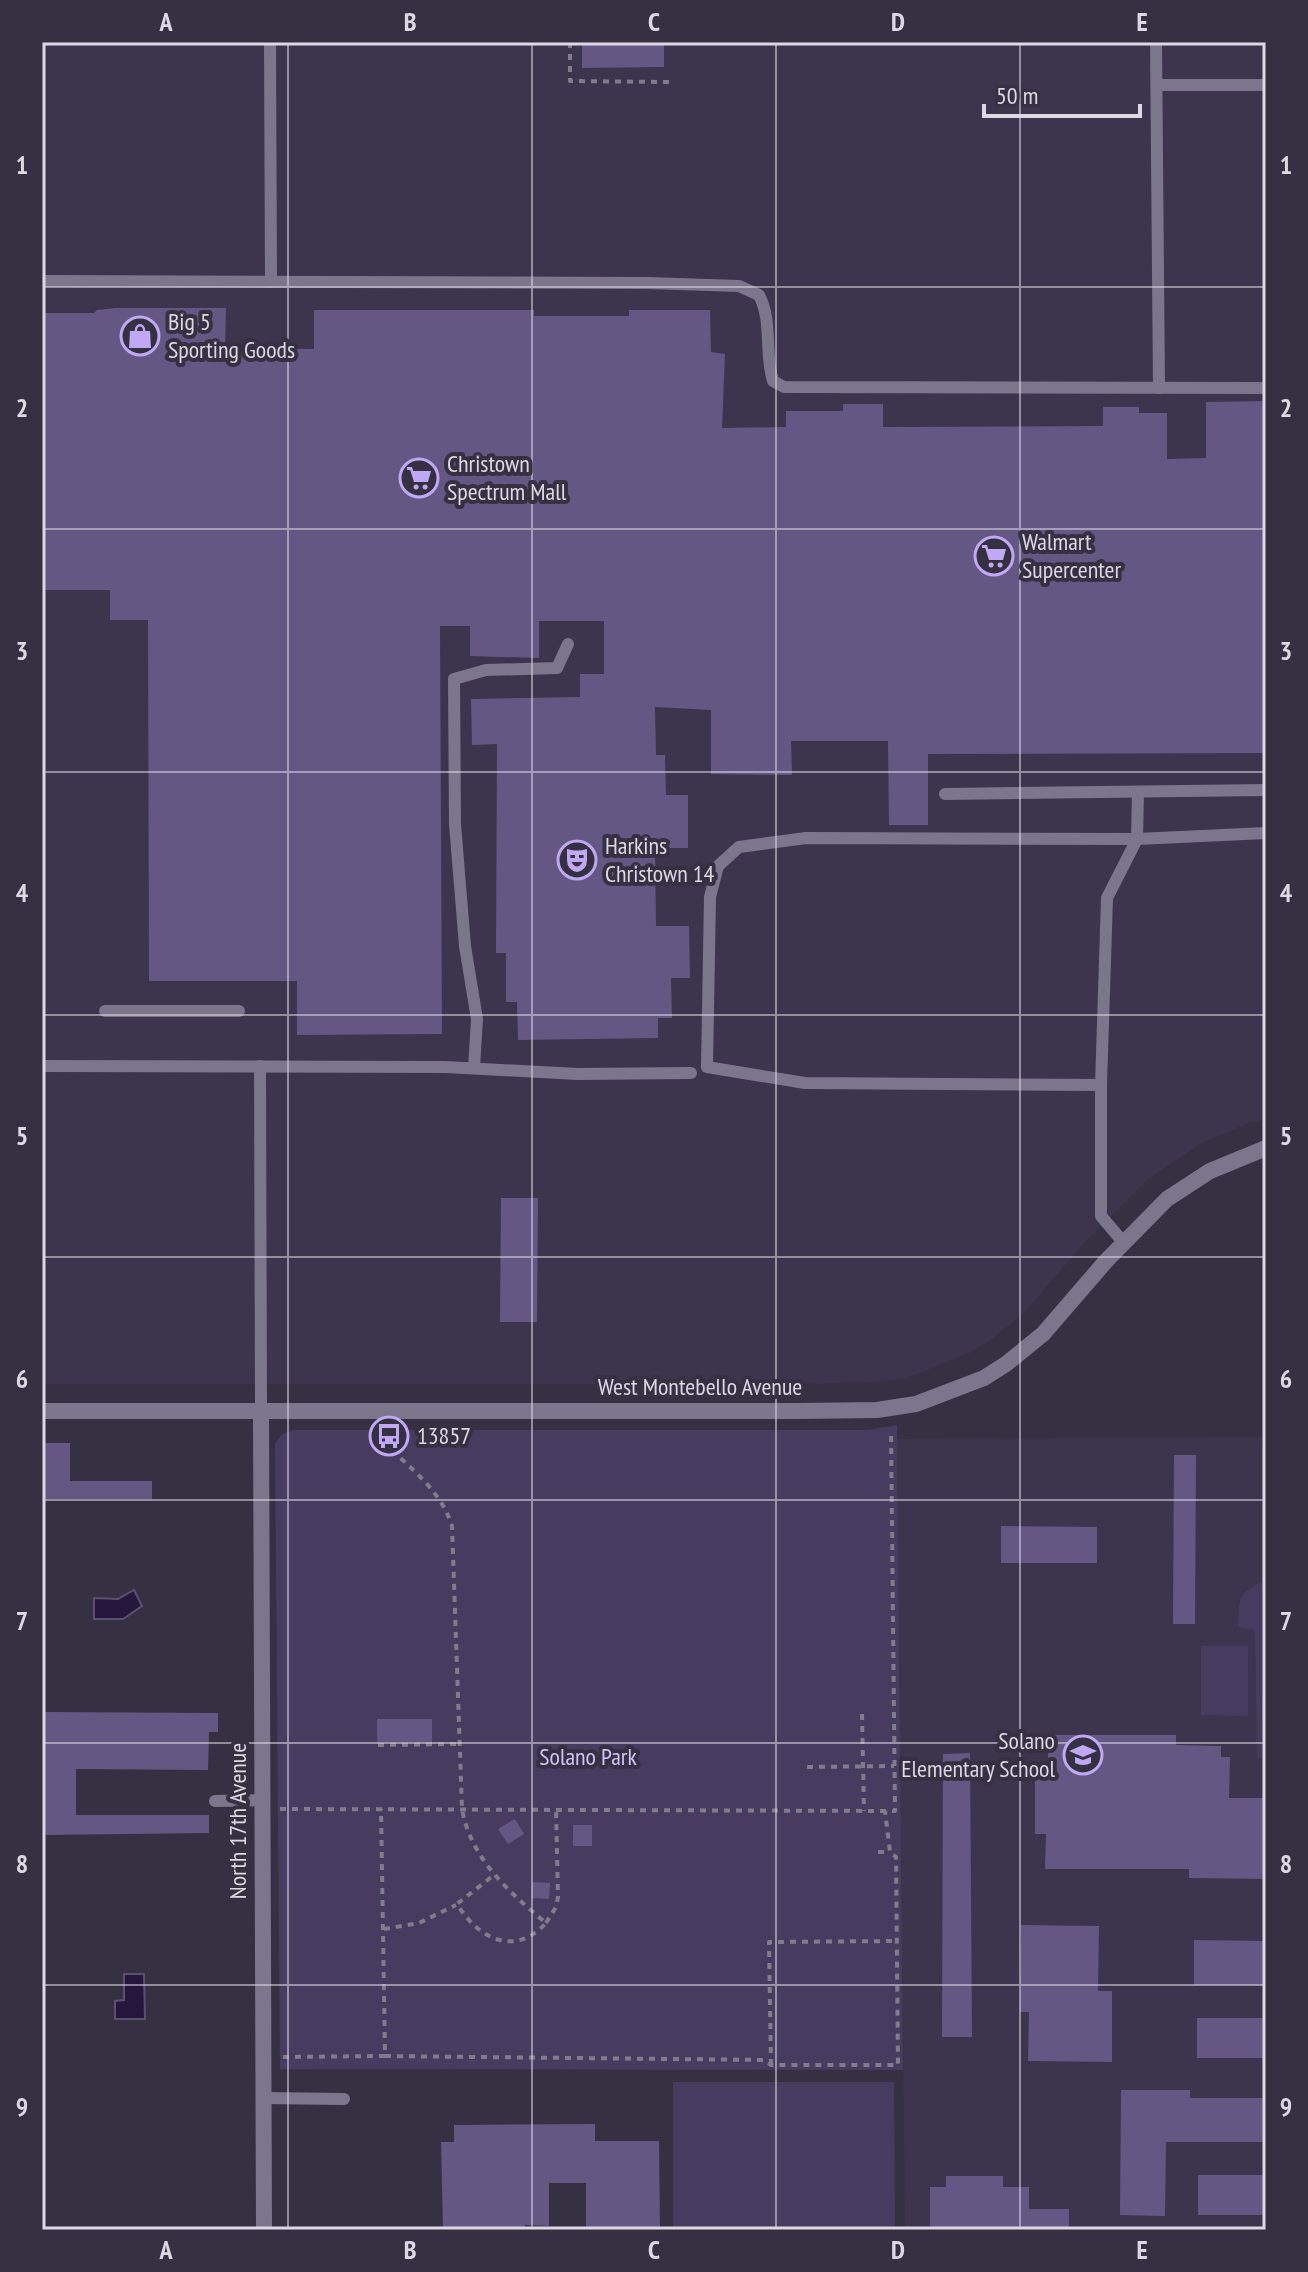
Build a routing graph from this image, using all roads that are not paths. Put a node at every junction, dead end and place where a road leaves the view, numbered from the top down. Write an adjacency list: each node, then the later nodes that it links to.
1 (270, 42): 6 (lane)
2 (1156, 42): 3 (lane)
3 (1157, 85): 4 (lane); 7 (lane)
4 (1266, 85)
5 (42, 281): 6 (lane)
6 (271, 282): 7 (lane)
7 (1159, 388): 8 (lane)
8 (1266, 388)
9 (568, 644): 19 (lane)
10 (1266, 790): 11 (lane)
11 (1138, 792): 12 (lane); 14 (lane)
12 (945, 794)
13 (1266, 833): 14 (lane)
14 (1137, 839): 21 (lane); 21 (lane)
15 (105, 1011): 16 (lane)
16 (239, 1011)
17 (42, 1066): 18 (lane)
18 (260, 1066): 19 (lane); 25 (lane)
19 (474, 1068): 20 (lane)
20 (691, 1073)
21 (1101, 1085): 23 (lane)
22 (1266, 1148): 23 (street, West Montebello Avenue)
23 (1124, 1243): 25 (street, West Montebello Avenue)
24 (42, 1411): 25 (street, West Montebello Avenue)
25 (261, 1411): 26 (street, North 17th Avenue)
26 (262, 1800): 27 (lane); 28 (street, North 17th Avenue)
27 (215, 1801)
28 (263, 2098): 29 (lane); 30 (street, North 17th Avenue)
29 (344, 2099)
30 (264, 2230)

